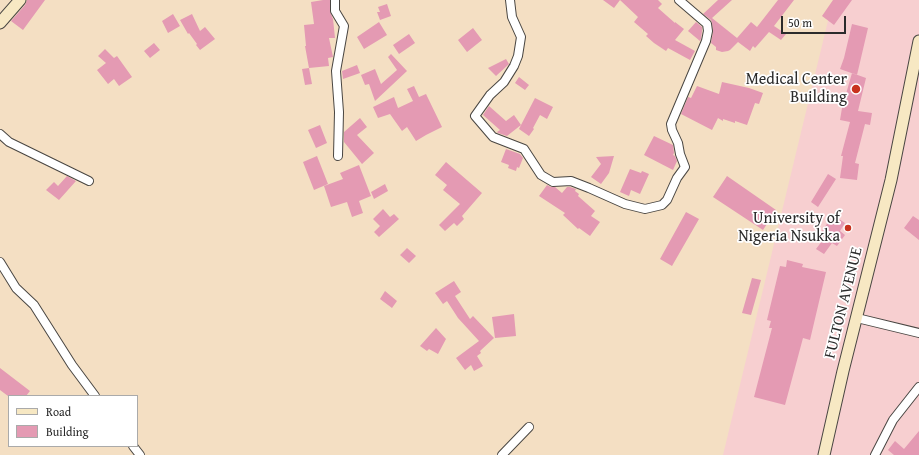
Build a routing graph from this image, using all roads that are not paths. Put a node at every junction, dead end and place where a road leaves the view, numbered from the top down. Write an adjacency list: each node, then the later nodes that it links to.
1 (20, 0): 5 (street)
2 (335, 0): 8 (street)
3 (510, 0): 4 (street)
4 (679, 0)
5 (0, 23)
6 (919, 41): 11 (street, FULTON AVENUE)
7 (0, 134): 9 (street)
8 (338, 156)
9 (89, 181)
10 (0, 262): 14 (street)
11 (857, 318): 12 (street); 19 (street, FULTON AVENUE)
12 (919, 333)
13 (919, 387): 20 (street)
14 (94, 395)
15 (529, 426): 18 (street)
16 (134, 447): 17 (street)
17 (140, 455)
18 (502, 455)
19 (824, 455)
20 (875, 455)

